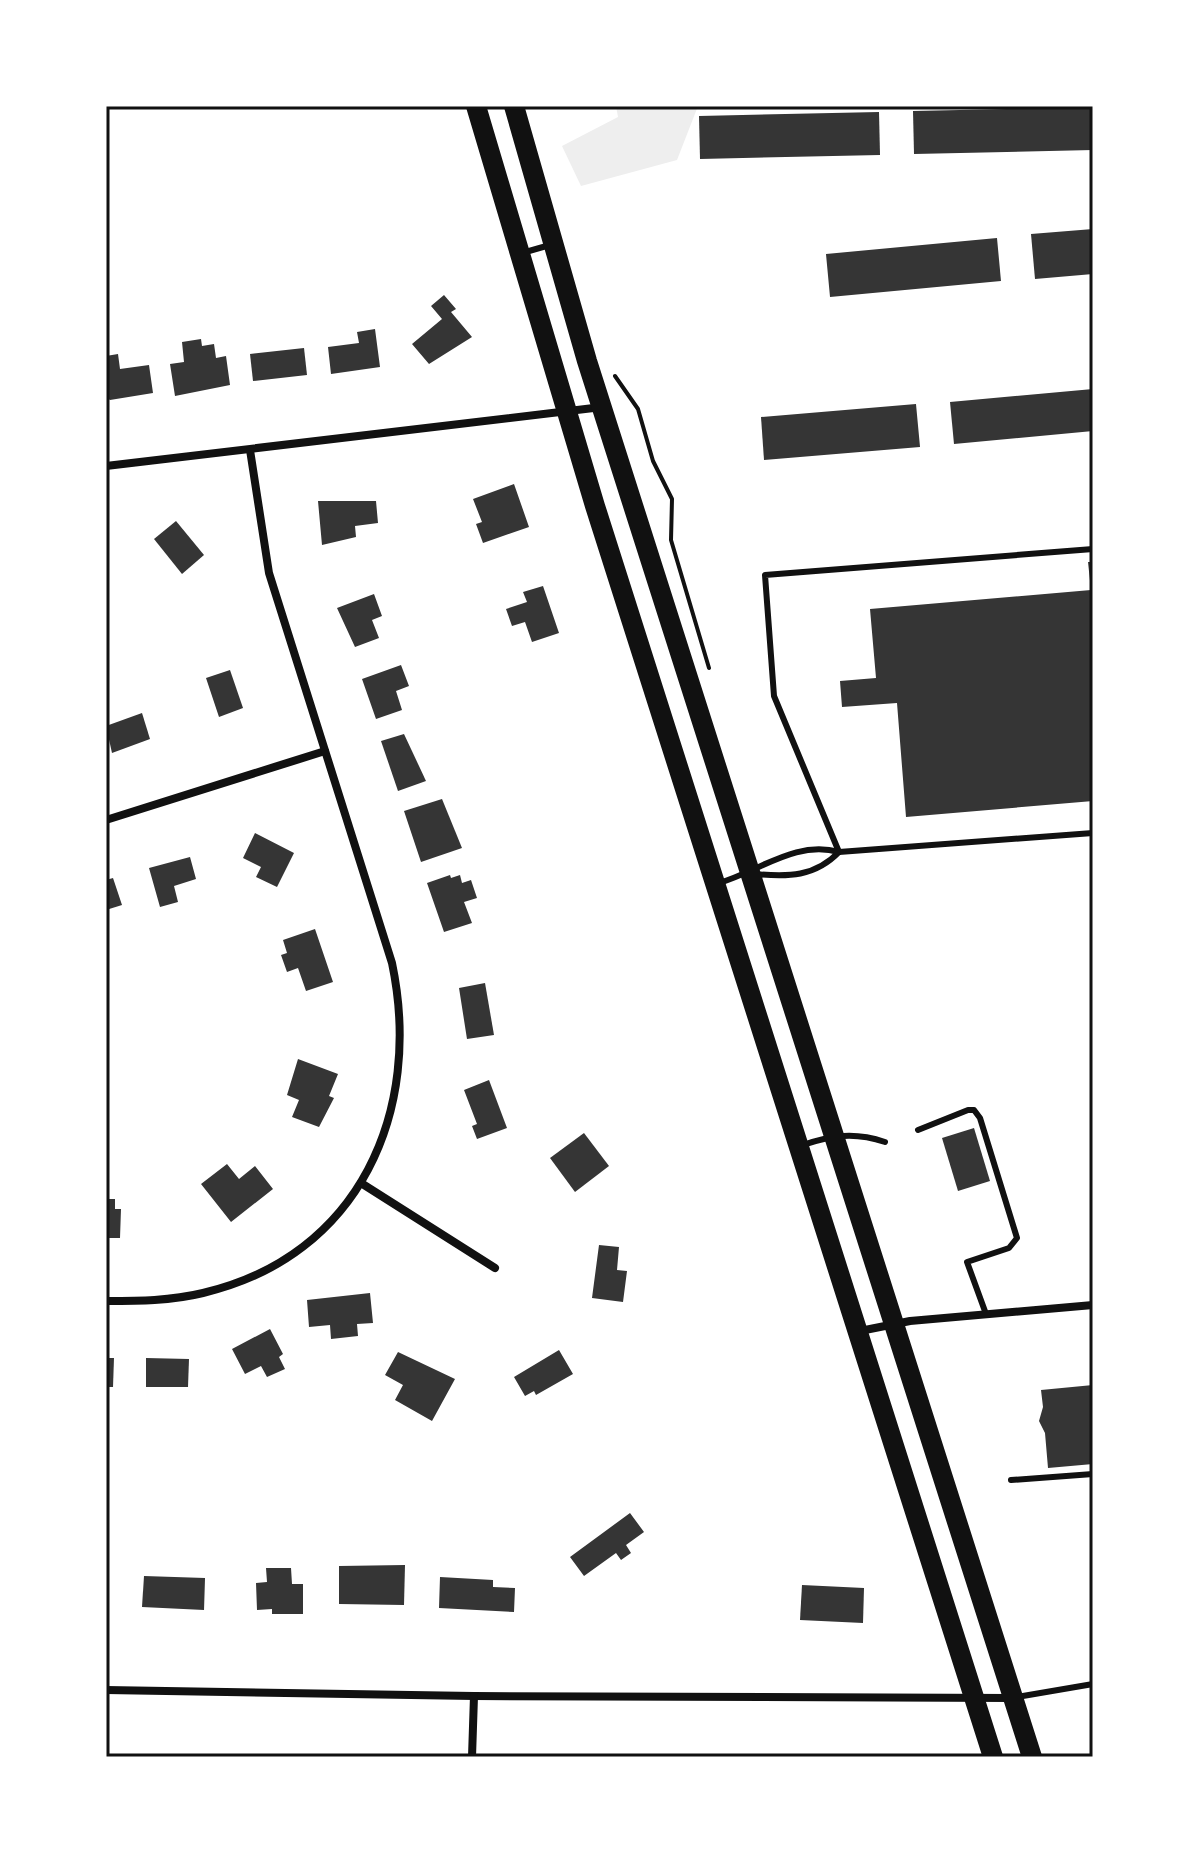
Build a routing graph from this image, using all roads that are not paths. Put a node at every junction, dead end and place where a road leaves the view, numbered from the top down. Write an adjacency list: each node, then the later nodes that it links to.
1 (476, 106): 4 (highway)
2 (514, 106): 3 (highway)
3 (553, 244): 4 (lane); 5 (highway)
4 (518, 254): 6 (highway)
5 (603, 407): 6 (street); 14 (highway)
6 (567, 411): 7 (street); 15 (highway)
7 (250, 450): 8 (street); 10 (street)
8 (106, 466)
9 (1093, 549): 13 (lane)
10 (325, 751): 11 (street); 20 (street)
11 (106, 820)
12 (1093, 833): 13 (lane)
13 (839, 852): 14 (lane); 14 (lane)
14 (752, 873): 15 (lane); 17 (highway)
15 (716, 884): 19 (highway)
16 (918, 1130): 24 (lane)
17 (833, 1135): 18 (lane); 19 (lane); 25 (highway)
18 (885, 1142)
19 (799, 1146): 26 (highway)
20 (361, 1183): 21 (street); 22 (street)
21 (495, 1268)
22 (106, 1301)
23 (1093, 1305): 24 (street)
24 (986, 1314): 25 (street)
25 (892, 1326): 26 (street); 32 (highway)
26 (858, 1332): 33 (highway)
27 (1093, 1474): 28 (lane)
28 (1011, 1480)
29 (1093, 1684): 32 (lane)
30 (106, 1690): 31 (street)
31 (474, 1696): 33 (street); 34 (street)
32 (1013, 1698): 33 (street); 36 (highway)
33 (975, 1700): 35 (highway)
34 (472, 1757)
35 (993, 1757)
36 (1032, 1757)

